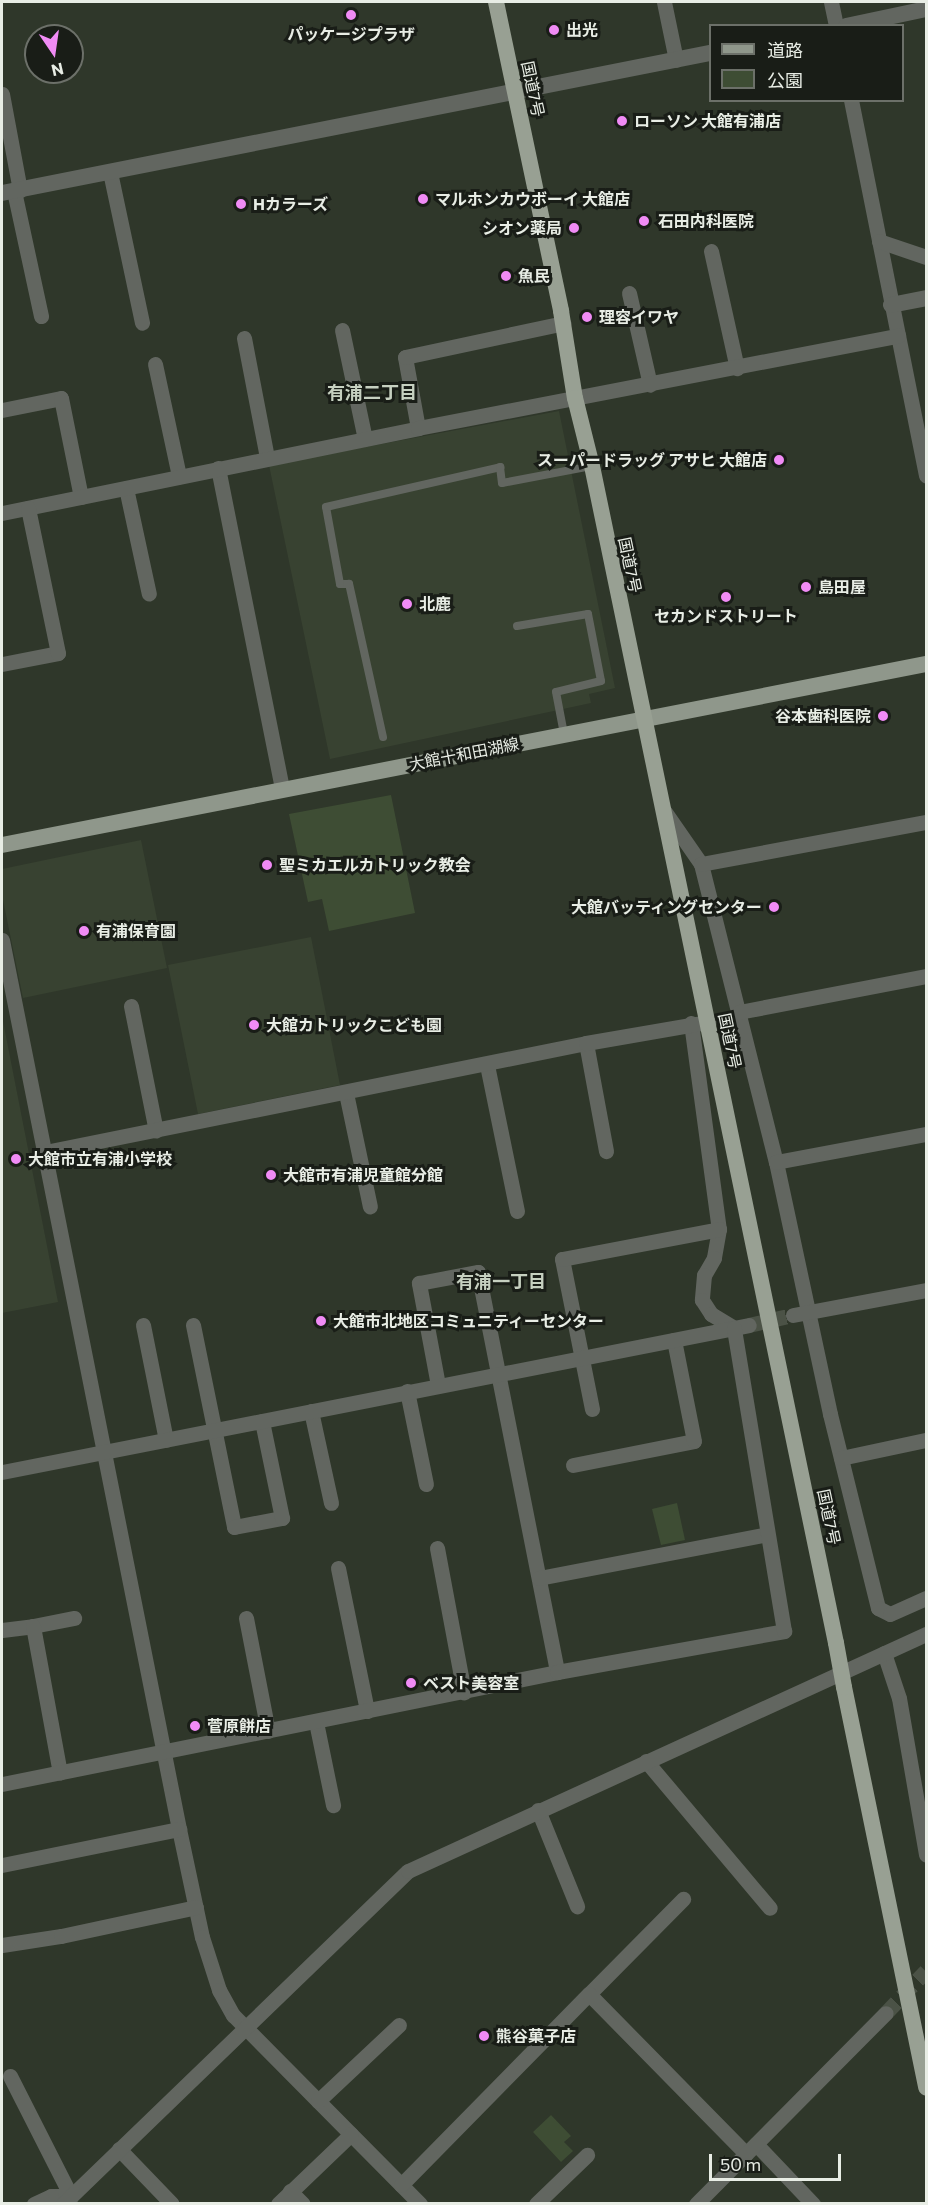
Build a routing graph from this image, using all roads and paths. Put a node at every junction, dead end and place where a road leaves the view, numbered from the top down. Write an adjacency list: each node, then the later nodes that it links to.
1 (496, 2): 10 (highway, 国道7号)
2 (664, 2): 8 (street)
3 (831, 2): 5 (street)
4 (927, 9): 6 (street)
5 (836, 24)
6 (856, 24)
7 (709, 53): 8 (street)
8 (676, 60): 10 (street)
9 (2, 94): 13 (street)
10 (515, 94): 12 (street); 22 (highway, 国道7号)
11 (851, 102): 14 (street)
12 (110, 172): 13 (street); 21 (street)
13 (12, 191): 20 (street)
14 (879, 241): 16 (street); 19 (street)
15 (711, 251): 27 (street)
16 (927, 256)
17 (629, 293): 28 (street)
18 (927, 298): 19 (street)
19 (891, 305): 24 (street)
20 (41, 316)
21 (142, 323)
22 (563, 323): 29 (highway, 国道7号); 31 (street)
23 (342, 330): 32 (street)
24 (898, 336): 27 (street); 37 (street)
25 (244, 338): 33 (street)
26 (155, 364): 36 (street)
27 (737, 368): 28 (street)
28 (650, 385): 29 (street)
29 (575, 398): 31 (street); 34 (highway, 国道7号)
30 (2, 410): 39 (street)
31 (418, 428): 32 (street)
32 (365, 439): 33 (street)
33 (267, 458): 35 (street)
34 (592, 466): 46 (highway, 国道7号); 48 (lane)
35 (218, 468): 36 (street); 49 (street)
36 (179, 476): 38 (street)
37 (927, 476)
38 (126, 488): 39 (street); 42 (street)
39 (81, 497): 40 (street)
40 (28, 508): 41 (street); 44 (street)
41 (2, 513)
42 (149, 594)
43 (517, 626): 47 (lane)
44 (2, 664)
45 (927, 664): 46 (main road, 大館十和田湖線)
46 (644, 718): 47 (main road, 大館十和田湖線); 50 (highway, 国道7号)
47 (564, 734): 49 (main road, 大館十和田湖線)
48 (382, 737)
49 (282, 789): 52 (main road, 大館十和田湖線)
50 (663, 810): 53 (street); 58 (highway, 国道7号)
51 (927, 822): 53 (street)
52 (2, 845)
53 (701, 864): 57 (street)
54 (2, 940): 66 (street)
55 (927, 976): 57 (street)
56 (131, 1006): 63 (street)
57 (740, 1012): 67 (street)
58 (708, 1022): 59 (street); 129 (highway, 国道7号, bridge)
59 (691, 1023): 60 (street); 70 (street)
60 (586, 1043): 61 (street); 65 (street)
61 (488, 1065): 62 (street); 69 (street)
62 (346, 1093): 63 (street); 68 (street)
63 (156, 1131): 66 (street)
64 (927, 1134): 67 (street)
65 (606, 1151)
66 (45, 1152): 88 (street)
67 (776, 1162): 72 (street)
68 (370, 1207)
69 (517, 1211)
70 (719, 1229): 76 (street); 78 (street)
71 (927, 1290): 72 (street)
72 (809, 1313): 73 (street); 89 (street)
73 (793, 1315)
74 (143, 1325): 86 (street)
75 (193, 1325): 85 (street)
76 (742, 1326): 77 (street); 94 (street)
77 (674, 1340): 78 (street); 90 (street)
78 (580, 1357): 79 (street); 82 (street)
79 (499, 1374): 80 (street); 80 (street); 97 (street)
80 (438, 1385): 81 (street)
81 (407, 1392): 83 (street); 92 (street)
82 (592, 1409)
83 (311, 1411): 84 (street); 93 (street)
84 (262, 1421): 85 (street); 85 (street)
85 (214, 1430): 86 (street)
86 (166, 1440): 88 (street)
87 (927, 1440): 89 (street)
88 (105, 1453): 91 (street); 110 (street)
89 (841, 1458): 98 (street)
90 (573, 1466)
91 (2, 1472)
92 (426, 1484)
93 (331, 1503)
94 (767, 1534): 97 (street); 105 (street)
95 (437, 1548): 106 (street)
96 (338, 1568): 107 (street)
97 (539, 1578): 105 (street)
98 (927, 1598)
99 (74, 1618): 101 (street)
100 (246, 1618): 109 (street)
101 (33, 1626): 102 (street); 112 (street)
102 (2, 1630)
103 (927, 1634): 104 (street)
104 (884, 1653): 111 (street); 117 (street)
105 (556, 1672): 106 (street)
106 (464, 1692): 107 (street)
107 (367, 1711): 108 (street)
108 (316, 1722): 109 (street); 114 (street)
109 (268, 1731): 110 (street)
110 (164, 1753): 112 (street); 116 (street)
111 (646, 1761): 115 (street); 122 (street)
112 (60, 1773): 113 (street)
113 (2, 1784)
114 (333, 1805)
115 (538, 1810): 120 (street); 127 (street)
116 (179, 1829): 118 (street); 121 (street)
117 (927, 1855)
118 (2, 1865)
119 (683, 1899): 124 (street)
120 (577, 1905)
121 (196, 1907): 123 (street); 127 (street)
122 (770, 1908)
123 (2, 1945)
124 (589, 1994): 133 (street); 135 (street)
125 (886, 2013): 133 (street)
126 (399, 2025): 130 (street)
127 (245, 2027): 130 (street); 132 (street)
128 (10, 2076): 137 (street)
129 (927, 2088)
130 (318, 2101): 131 (street)
131 (351, 2134): 135 (street); 136 (street)
132 (119, 2149): 137 (street); 139 (street)
133 (751, 2149): 144 (street); 145 (street)
134 (587, 2155): 143 (street)
135 (401, 2184): 142 (street)
136 (290, 2192): 140 (street); 141 (street)
137 (67, 2200): 138 (street)
138 (34, 2204)
139 (172, 2204)
140 (278, 2204)
141 (303, 2204)
142 (420, 2204)
143 (536, 2204)
144 (696, 2204)
145 (813, 2204)

